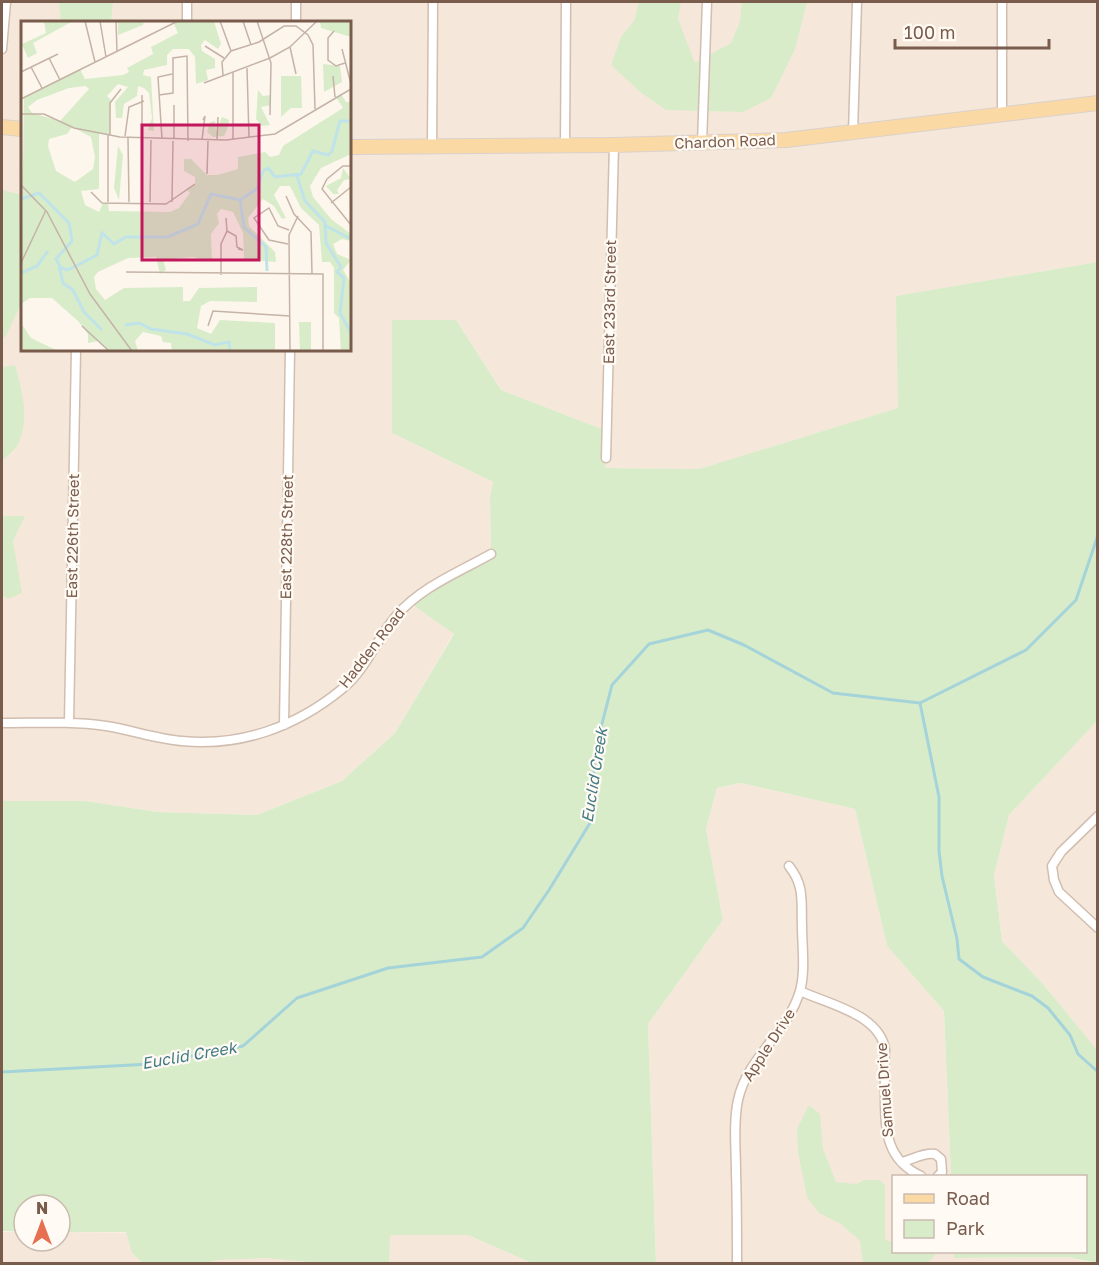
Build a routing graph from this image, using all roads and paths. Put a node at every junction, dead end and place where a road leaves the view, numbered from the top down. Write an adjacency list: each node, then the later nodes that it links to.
1 (6, 2): 11 (street)
2 (187, 2): 9 (street)
3 (296, 2): 10 (street)
4 (433, 2): 21 (street)
5 (566, 2): 18 (street)
6 (707, 2): 17 (street)
7 (856, 2): 16 (street)
8 (1002, 2): 13 (street)
9 (187, 21)
10 (296, 21)
11 (2, 49)
12 (1098, 103): 13 (main road, Chardon Road)
13 (1002, 114): 16 (main road, Chardon Road)
14 (2, 127): 15 (main road)
15 (21, 129)
16 (853, 132): 17 (main road, Chardon Road)
17 (702, 143): 19 (main road, Chardon Road)
18 (565, 145): 19 (main road, Chardon Road); 21 (main road, Chardon Road)
19 (614, 145): 24 (street, East 233rd Street)
20 (351, 147): 21 (main road, Chardon Road)
21 (432, 147)
22 (76, 351): 26 (street, East 226th Street)
23 (290, 351): 28 (street, East 228th Street)
24 (606, 458)
25 (491, 554): 28 (street, Hadden Road)
26 (69, 722): 27 (street, Hadden Road); 28 (street, Hadden Road)
27 (2, 723)
28 (284, 725)
29 (1098, 816): 31 (street)
30 (789, 866): 32 (street, Apple Drive)
31 (1098, 928)
32 (800, 992): 33 (street, Samuel Drive); 36 (street, Apple Drive)
33 (901, 1162): 34 (street, Samuel Drive); 35 (street)
34 (920, 1175)
35 (939, 1175)
36 (737, 1263)

